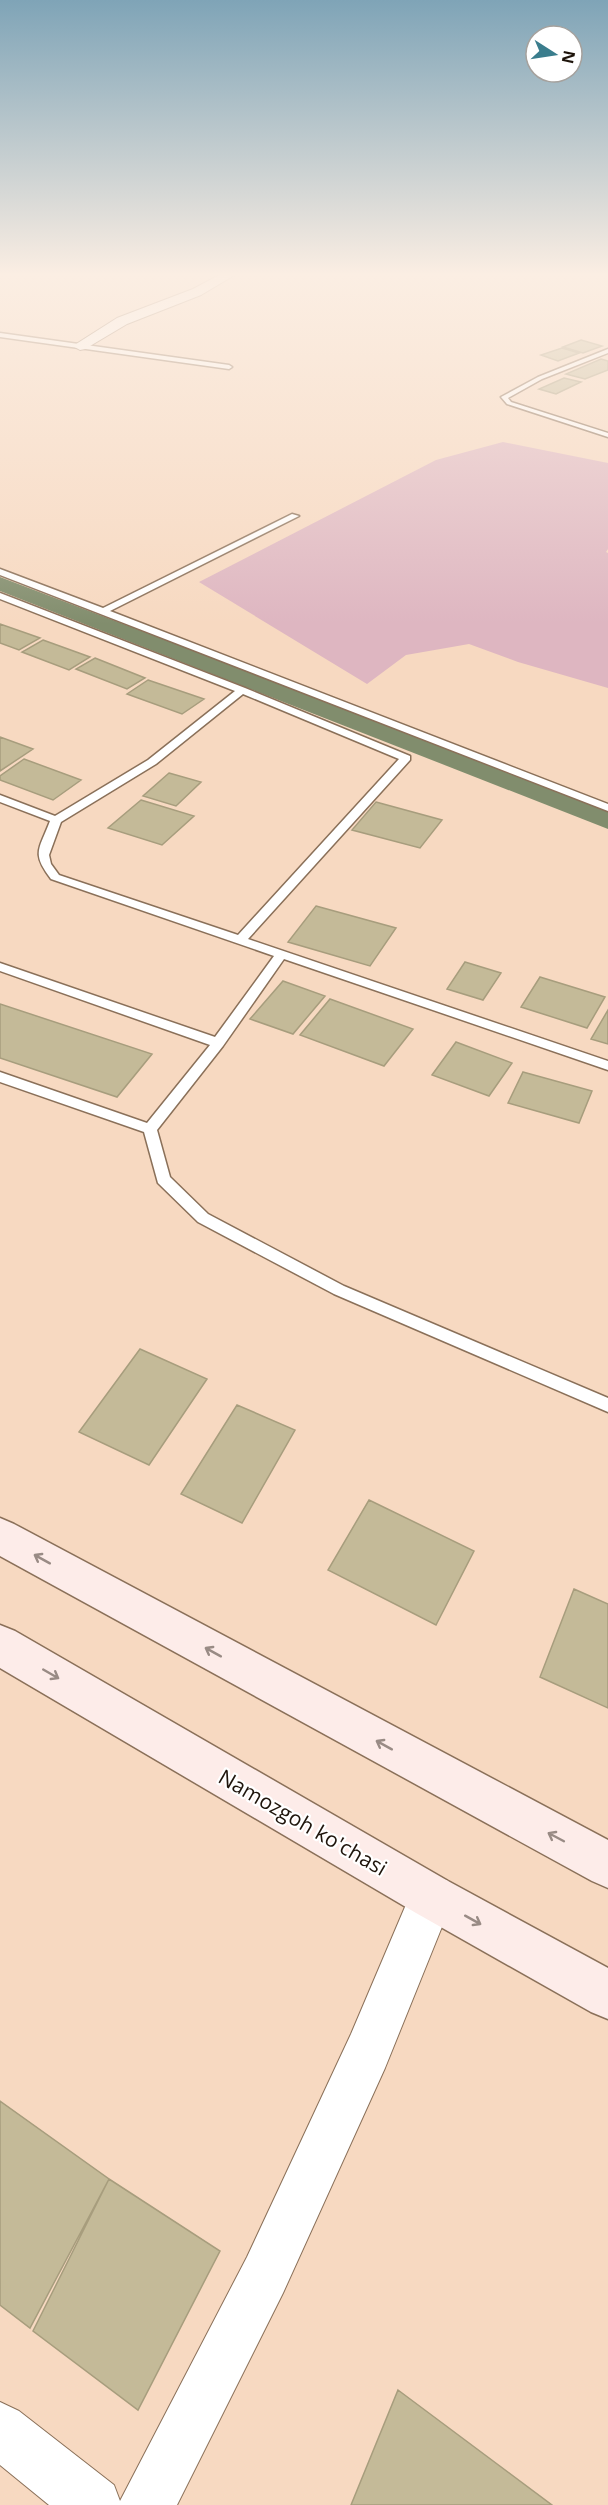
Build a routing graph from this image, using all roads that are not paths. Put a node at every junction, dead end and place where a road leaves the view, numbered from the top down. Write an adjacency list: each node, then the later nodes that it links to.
1 (517, 390): 2 (lane)
2 (608, 435)
3 (295, 516): 6 (lane)
4 (0, 572): 6 (lane)
5 (0, 596): 7 (lane)
6 (103, 611): 9 (lane)
7 (242, 690): 10 (lane); 11 (lane)
8 (0, 798): 10 (lane)
9 (608, 808)
10 (56, 820): 11 (lane)
11 (240, 940): 12 (lane)
12 (281, 955): 14 (lane); 15 (lane)
13 (0, 967): 14 (lane)
14 (218, 1042): 17 (lane)
15 (608, 1066)
16 (0, 1077): 17 (lane)
17 (150, 1129): 18 (lane)
18 (608, 1405)
19 (0, 1536): 21 (main road, one-way to 19)
20 (0, 1645): 22 (main road, Namozgoh ko'chasi, one-way to 22)
21 (608, 1865)
22 (432, 1898): 23 (main road, Namozgoh ko'chasi, one-way to 23); 26 (street)
23 (608, 1995)
24 (0, 2430): 25 (street)
25 (94, 2505)
26 (147, 2505)

